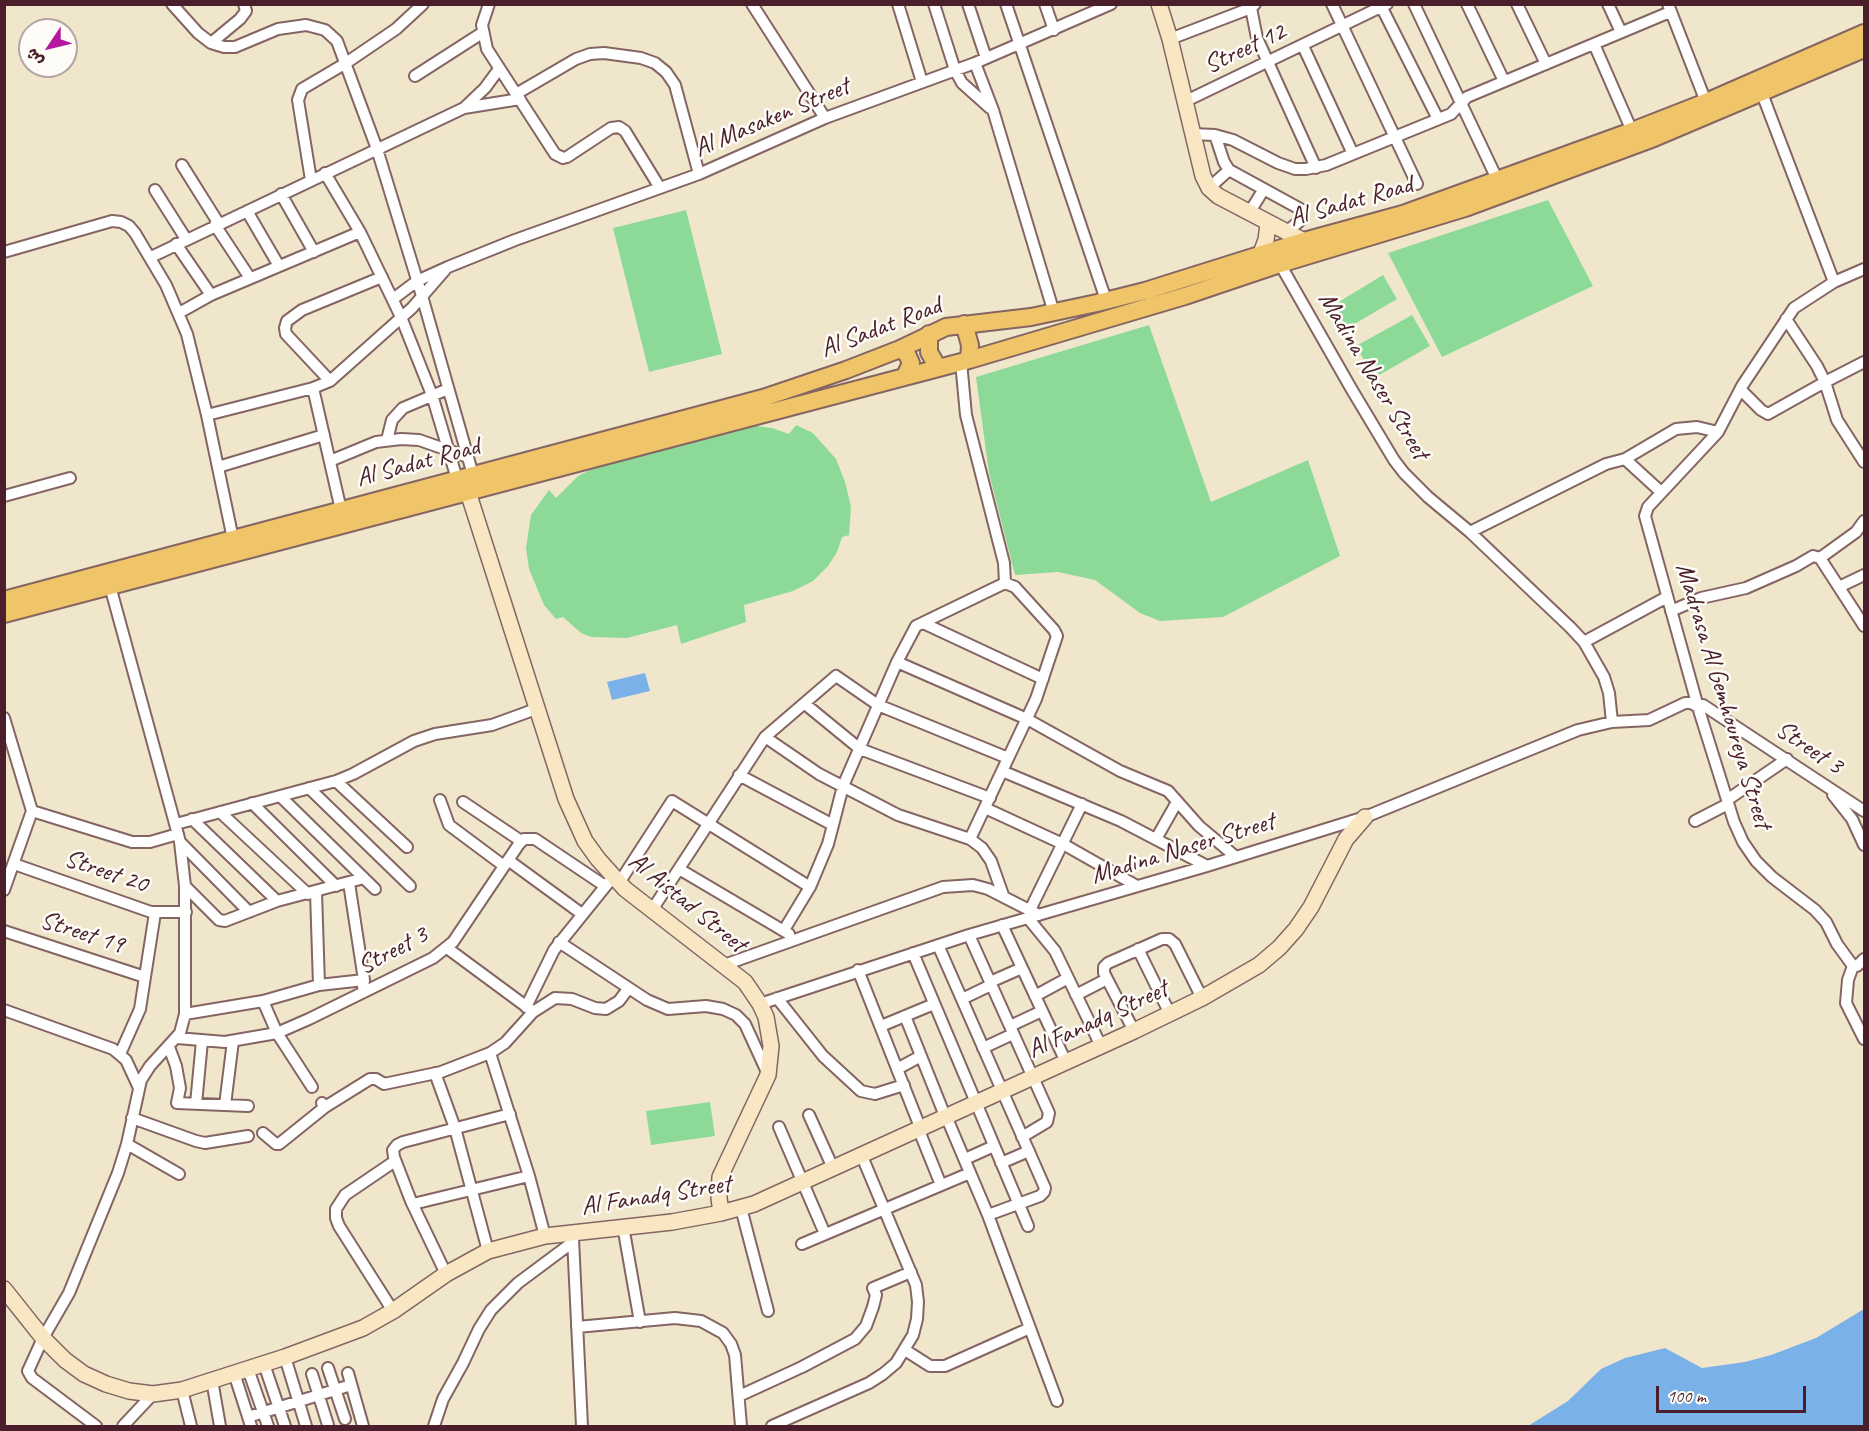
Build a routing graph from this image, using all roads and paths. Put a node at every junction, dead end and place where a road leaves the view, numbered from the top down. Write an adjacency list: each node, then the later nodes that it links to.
1 (172, 4): 28 (street)
2 (244, 4): 28 (street)
3 (423, 4): 34 (street)
4 (489, 4): 25 (street)
5 (752, 4): 49 (street)
6 (898, 4): 41 (street)
7 (934, 4): 38 (street)
8 (968, 4): 33 (street)
9 (1006, 4): 29 (street)
10 (1045, 4): 23 (street)
11 (1111, 4): 21 (street, Al Masaken Street)
12 (1159, 4): 27 (street)
13 (1332, 4): 22 (street)
14 (1414, 4): 45 (street)
15 (1467, 4): 40 (street)
16 (1517, 4): 36 (street)
17 (1608, 4): 24 (street)
18 (1383, 5): 22 (street, Street 12); 50 (street)
19 (1253, 6): 27 (street); 35 (street)
20 (1669, 8): 24 (street); 46 (street)
21 (1086, 10): 23 (street, Al Masaken Street)
22 (1343, 26): 31 (street, Street 12); 54 (street)
23 (1054, 30): 29 (street, Al Masaken Street)
24 (1622, 32): 30 (street)
25 (482, 33): 37 (street); 39 (street)
26 (1864, 33): 46 (main road, Al Sadat Road)
27 (1170, 39): 44 (street)
28 (211, 43): 34 (street)
29 (1019, 44): 33 (street, Al Masaken Street); 93 (street)
30 (1594, 44): 36 (street); 51 (street)
31 (1303, 46): 35 (street, Street 12); 56 (street)
32 (1864, 50): 42 (main road, Al Sadat Road)
33 (980, 60): 38 (street, Al Masaken Street); 48 (street)
34 (346, 63): 55 (street); 62 (street)
35 (1268, 63): 44 (street, Street 12); 58 (street)
36 (1546, 64): 40 (street)
37 (499, 69): 43 (street); 47 (street)
38 (955, 70): 41 (street, Al Masaken Street); 48 (street)
39 (415, 75)
40 (1504, 81): 45 (street)
41 (922, 82): 49 (street, Al Masaken Street)
42 (1761, 91): 82 (main road, Al Sadat Road); 89 (street)
43 (518, 96): 47 (street); 61 (street); 65 (street)
44 (1186, 101): 52 (street)
45 (1461, 102): 50 (street); 63 (street)
46 (1706, 102): 51 (main road, Al Sadat Road)
47 (464, 108): 55 (street)
48 (993, 110): 95 (street)
49 (825, 118): 61 (street, Al Masaken Street)
50 (1438, 119): 54 (street)
51 (1632, 131): 63 (main road, Al Sadat Road)
52 (1192, 134): 53 (street); 66 (street)
53 (1215, 135): 58 (street); 59 (street)
54 (1395, 137): 56 (street); 64 (street)
55 (377, 149): 60 (street); 88 (street)
56 (1353, 154): 58 (street)
57 (182, 165): 73 (street)
58 (1316, 168)
59 (1229, 170): 66 (street); 67 (street)
60 (325, 173): 62 (street); 74 (street)
61 (699, 174): 65 (street, Al Masaken Street)
62 (310, 180): 69 (street)
63 (1498, 181): 76 (main road, Al Sadat Road)
64 (1417, 184)
65 (660, 188): 84 (street, Al Masaken Street)
66 (1209, 188): 71 (street)
67 (1264, 189): 71 (street); 75 (street)
68 (155, 190): 77 (street)
69 (282, 194): 70 (street); 79 (street)
70 (247, 211): 73 (street); 83 (street)
71 (1249, 213): 72 (street)
72 (1268, 224): 75 (street); 80 (street)
73 (217, 225): 77 (street); 87 (street)
74 (360, 232): 79 (street); 86 (street)
75 (1285, 233): 76 (street)
76 (1304, 241): 80 (main road, Al Sadat Road)
77 (181, 242): 81 (street); 90 (street)
78 (4, 252): 81 (street)
79 (314, 252): 83 (street)
80 (1260, 256): 93 (main road, Al Sadat Road)
81 (151, 257): 94 (street)
82 (1280, 264): 102 (main road, Al Sadat Road); 129 (street, Madina Naser Street)
83 (279, 266): 87 (street)
84 (448, 267): 88 (street, Al Masaken Street); 91 (street, Al Masaken Street)
85 (1864, 269): 89 (street)
86 (382, 277): 92 (street); 107 (street)
87 (250, 279): 90 (street)
88 (417, 281): 91 (street); 92 (street, Al Masaken Street)
89 (1834, 282): 97 (street)
90 (211, 295): 94 (street)
91 (422, 296): 96 (street, Al Masaken Street); 110 (street)
92 (393, 299): 96 (street)
93 (1106, 300): 95 (main road, Al Sadat Road)
94 (179, 313): 113 (street)
95 (1054, 313): 98 (main road, Al Sadat Road)
96 (401, 317): 107 (street, Al Masaken Street); 112 (street)
97 (1786, 319): 108 (street); 111 (street)
98 (995, 321): 99 (main road, Al Sadat Road); 102 (main road)
99 (964, 324): 100 (main road, Al Sadat Road); 103 (main road)
100 (929, 334): 101 (main road, Al Sadat Road); 105 (main road)
101 (900, 349): 106 (main road); 124 (main road, Al Sadat Road)
102 (1001, 351): 103 (main road, Al Sadat Road)
103 (965, 361): 105 (main road, Al Sadat Road); 133 (street)
104 (1864, 362): 108 (street)
105 (938, 368): 106 (main road, Al Sadat Road)
106 (905, 376): 124 (main road, Al Sadat Road)
107 (330, 381): 109 (street, Al Masaken Street)
108 (1825, 382): 111 (street); 121 (street)
109 (313, 388): 113 (street, Al Masaken Street); 115 (street)
110 (448, 388): 112 (street); 118 (street)
111 (1741, 390): 114 (street)
112 (432, 395): 116 (street); 117 (street)
113 (207, 415): 122 (street)
114 (1718, 432): 119 (street); 125 (street)
115 (324, 435): 120 (street); 122 (street)
116 (387, 440): 117 (street); 120 (street)
117 (448, 450): 118 (street); 124 (street)
118 (468, 457): 124 (street)
119 (1625, 459): 125 (street); 129 (street)
120 (330, 460): 127 (street)
121 (1864, 462)
122 (218, 467): 130 (street)
123 (70, 478): 126 (street)
124 (466, 482): 127 (main road, Al Sadat Road); 134 (main road, Al Sadat Road); 148 (street, Al Aistad Street)
125 (1661, 492): 136 (street, Madrasa Al Gemhoureya Street)
126 (4, 496)
127 (341, 510): 130 (main road, Al Sadat Road)
128 (1864, 521): 131 (street)
129 (1470, 532): 142 (street, Madina Naser Street)
130 (233, 539): 137 (main road, Al Sadat Road)
131 (1820, 558): 135 (street); 138 (street)
132 (1864, 575): 135 (street)
133 (1005, 583): 140 (street); 144 (street)
134 (110, 586): 139 (main road, Al Sadat Road); 178 (street)
135 (1839, 587): 141 (street)
136 (1667, 597): 138 (street, Madrasa Al Gemhoureya Street); 142 (street)
137 (4, 600)
138 (1671, 611): 147 (street, Madrasa Al Gemhoureya Street)
139 (4, 614)
140 (923, 623): 143 (street); 144 (street)
141 (1864, 626)
142 (1584, 642): 151 (street, Madina Naser Street)
143 (897, 662): 146 (street); 150 (street)
144 (1043, 679): 150 (street)
145 (805, 704): 146 (street); 152 (street); 153 (street)
146 (878, 705): 153 (street); 154 (street)
147 (1698, 707): 151 (street, Madina Naser Street); 155 (street, Street 3); 166 (street, Madrasa Al Gemhoureya Street)
148 (536, 709): 158 (street); 191 (street, Al Aistad Street)
149 (4, 718): 170 (street)
150 (1027, 719): 154 (street); 165 (street)
151 (1612, 722): 173 (street, Madina Naser Street)
152 (765, 737): 157 (street); 159 (street)
153 (860, 749): 159 (street); 168 (street)
154 (1008, 758): 156 (street)
155 (1787, 759): 160 (street, Street 3); 166 (street)
156 (1002, 771): 168 (street); 169 (street)
157 (739, 775): 176 (street); 177 (street)
158 (336, 781): 161 (street); 184 (street)
159 (843, 786): 177 (street); 179 (street)
160 (1826, 787): 171 (street, Street 3); 183 (street)
161 (309, 788): 162 (street); 195 (street)
162 (280, 796): 167 (street); 190 (street)
163 (440, 800): 186 (street)
164 (463, 802): 181 (street)
165 (1177, 802): 180 (street); 185 (street)
166 (1728, 802): 175 (street); 221 (street, Madrasa Al Gemhoureya Street)
167 (252, 803): 172 (street); 194 (street)
168 (987, 803): 179 (street); 182 (street)
169 (1082, 804): 180 (street); 182 (street)
170 (32, 811): 178 (street); 187 (street)
171 (1864, 811)
172 (220, 812): 174 (street); 200 (street)
173 (1365, 817): 185 (street, Madina Naser Street); 235 (street, Al Fanadq Street)
174 (192, 819): 178 (street); 202 (street)
175 (1695, 821)
176 (708, 824): 189 (street); 191 (street); 197 (street)
177 (833, 825): 197 (street)
178 (178, 833): 193 (street); 205 (street)
179 (970, 839): 201 (street)
180 (1156, 839): 188 (street)
181 (521, 841): 186 (street, Street 3); 191 (street)
182 (1062, 844): 196 (street); 208 (street)
183 (1864, 846)
184 (407, 847)
185 (1236, 857): 188 (street, Madina Naser Street)
186 (506, 863): 207 (street); 216 (street, Street 3)
187 (14, 864): 199 (street); 206 (street, Street 20)
188 (1207, 866): 196 (street, Madina Naser Street)
189 (679, 869): 203 (street); 210 (street)
190 (364, 878): 192 (street); 198 (street)
191 (612, 882): 203 (street, Al Aistad Street); 207 (street)
192 (348, 883): 194 (street); 227 (street)
193 (185, 886): 204 (street); 205 (street)
194 (336, 886): 200 (street)
195 (410, 886)
196 (1137, 886): 208 (street, Madina Naser Street)
197 (810, 887): 210 (street)
198 (375, 889)
199 (4, 891)
200 (312, 892): 202 (street); 229 (street)
201 (1002, 895): 208 (street); 213 (street)
202 (277, 901): 205 (street)
203 (652, 910): 220 (street, Al Aistad Street)
204 (186, 912): 206 (street, Street 20); 243 (street)
205 (249, 912)
206 (155, 913): 224 (street)
207 (582, 914): 214 (street)
208 (1032, 914): 209 (street, Madina Naser Street); 225 (street)
209 (1002, 925): 212 (street, Madina Naser Street); 222 (street)
210 (784, 930): 213 (street)
211 (4, 931): 224 (street, Street 19)
212 (969, 935): 215 (street, Madina Naser Street); 228 (street)
213 (796, 939): 220 (street)
214 (559, 942): 230 (street); 241 (street)
215 (938, 945): 218 (street, Madina Naser Street); 236 (street)
216 (447, 948): 231 (street, Street 3); 241 (street)
217 (1138, 949): 226 (street); 235 (street); 244 (street)
218 (913, 953): 223 (street, Madina Naser Street); 239 (street)
219 (1864, 959): 221 (street)
220 (724, 965): 238 (street, Al Aistad Street)
221 (1853, 966): 250 (street)
222 (1022, 968): 228 (street); 233 (street)
223 (858, 970): 234 (street, Madina Naser Street); 246 (street)
224 (145, 977): 257 (street)
225 (1068, 978): 232 (street); 233 (street)
226 (1107, 979): 232 (street); 248 (street)
227 (364, 980): 229 (street); 231 (street)
228 (991, 984): 236 (street); 247 (street)
229 (319, 985): 237 (street)
230 (628, 989): 241 (street); 262 (street)
231 (363, 993): 249 (street, Street 3)
232 (1076, 995): 254 (street)
233 (1035, 996): 242 (street)
234 (777, 998): 238 (street, Madina Naser Street); 264 (street)
235 (1202, 998): 244 (street, Al Fanadq Street)
236 (962, 999): 255 (street)
237 (263, 1001): 243 (street); 249 (street)
238 (760, 1004): 262 (street, Al Aistad Street)
239 (934, 1004): 245 (street); 268 (street)
240 (4, 1010): 257 (street)
241 (530, 1010): 256 (street)
242 (1042, 1011): 247 (street); 259 (street)
243 (184, 1014): 253 (street)
244 (1170, 1014): 248 (street, Al Fanadq Street)
245 (905, 1016): 246 (street); 258 (street)
246 (880, 1026): 260 (street)
247 (1012, 1030): 255 (street); 263 (street)
248 (1134, 1031): 254 (street, Al Fanadq Street)
249 (277, 1033): 252 (street, Street 3); 265 (street)
250 (1864, 1039)
251 (202, 1041): 252 (street, Street 3); 253 (street, Street 3); 269 (street)
252 (233, 1041): 270 (street)
253 (173, 1043): 266 (street); 269 (street)
254 (1101, 1046): 259 (street, Al Fanadq Street)
255 (983, 1048): 267 (street)
256 (490, 1053): 261 (street); 272 (street)
257 (120, 1054): 266 (street)
258 (921, 1056): 260 (street); 274 (street)
259 (1066, 1062): 263 (street, Al Fanadq Street)
260 (897, 1069): 264 (street)
261 (435, 1073): 277 (street); 279 (street)
262 (768, 1075): 300 (street, Al Aistad Street)
263 (1033, 1077): 267 (street, Al Fanadq Street); 281 (street)
264 (904, 1085): 278 (street)
265 (312, 1087)
266 (139, 1088): 275 (street)
267 (1002, 1091): 268 (street, Al Fanadq Street); 281 (street)
268 (976, 1102): 274 (street, Al Fanadq Street); 283 (street)
269 (196, 1104): 270 (street)
270 (225, 1105): 271 (street)
271 (248, 1106)
272 (510, 1114): 277 (street); 292 (street)
273 (809, 1115): 289 (street)
274 (945, 1116): 278 (street, Al Fanadq Street); 286 (street)
275 (132, 1118): 280 (street); 282 (street)
276 (778, 1127): 293 (street)
277 (455, 1128): 287 (street); 295 (street)
278 (919, 1128): 285 (street, Al Fanadq Street); 294 (street)
279 (263, 1133)
280 (248, 1136)
281 (1022, 1137): 284 (street)
282 (127, 1144): 291 (street); 317 (street)
283 (994, 1146): 286 (street); 288 (street)
284 (1029, 1151): 288 (street); 297 (street)
285 (861, 1154): 289 (street, Al Fanadq Street); 299 (street)
286 (965, 1159): 290 (street)
287 (395, 1161): 296 (street); 312 (street)
288 (1001, 1163): 297 (street)
289 (833, 1168): 293 (street, Al Fanadq Street)
290 (970, 1173): 294 (street); 301 (street)
291 (179, 1174)
292 (529, 1176): 295 (street); 305 (street)
293 (803, 1182): 298 (street, Al Fanadq Street); 304 (street)
294 (941, 1185): 299 (street)
295 (470, 1190): 296 (street); 308 (street)
296 (412, 1204): 310 (street)
297 (1019, 1204): 301 (street); 303 (street)
298 (741, 1208): 300 (street, Al Fanadq Street); 313 (street)
299 (884, 1209): 304 (street); 309 (street)
300 (721, 1213): 302 (street, Al Fanadq Street)
301 (988, 1215): 316 (street)
302 (623, 1226): 306 (street, Al Fanadq Street); 314 (street)
303 (1028, 1226)
304 (825, 1234): 307 (street)
305 (545, 1236): 306 (street, Al Fanadq Street); 308 (street, Al Fanadq Street)
306 (573, 1237): 315 (street); 348 (street)
307 (802, 1244)
308 (488, 1251): 310 (street, Al Fanadq Street)
309 (911, 1272): 318 (street); 331 (street)
310 (446, 1274): 312 (street, Al Fanadq Street)
311 (4, 1289): 317 (street, Al Fanadq Street)
312 (393, 1311): 319 (street, Al Fanadq Street)
313 (768, 1311)
314 (640, 1322): 315 (street); 331 (street)
315 (577, 1327): 349 (street)
316 (1030, 1328): 318 (street); 333 (street)
317 (42, 1338): 329 (street, Al Fanadq Street); 339 (street)
318 (906, 1350): 351 (street)
319 (285, 1357): 320 (street, Al Fanadq Street); 332 (street)
320 (264, 1364): 322 (street, Al Fanadq Street); 334 (street)
321 (328, 1368): 327 (street)
322 (241, 1371): 325 (street, Al Fanadq Street); 335 (street); 338 (street)
323 (348, 1373): 326 (street)
324 (312, 1374): 330 (street)
325 (212, 1380): 328 (street, Al Fanadq Street); 342 (street)
326 (351, 1385): 327 (street); 336 (street)
327 (335, 1389): 330 (street); 337 (street)
328 (182, 1390): 329 (street, Al Fanadq Street); 341 (street)
329 (153, 1394): 340 (street)
330 (319, 1394): 332 (street); 346 (street)
331 (739, 1396): 350 (street)
332 (298, 1401): 334 (street); 345 (street)
333 (1057, 1401)
334 (279, 1407): 335 (street); 344 (street)
335 (263, 1413): 338 (street); 343 (street)
336 (358, 1415): 337 (street); 347 (street)
337 (345, 1419): 346 (street)
338 (250, 1422)
339 (96, 1426)
340 (123, 1426)
341 (191, 1426)
342 (220, 1426)
343 (268, 1426)
344 (285, 1426)
345 (306, 1426)
346 (326, 1426)
347 (363, 1426)
348 (434, 1426)
349 (582, 1426)
350 (741, 1426)
351 (772, 1426)

